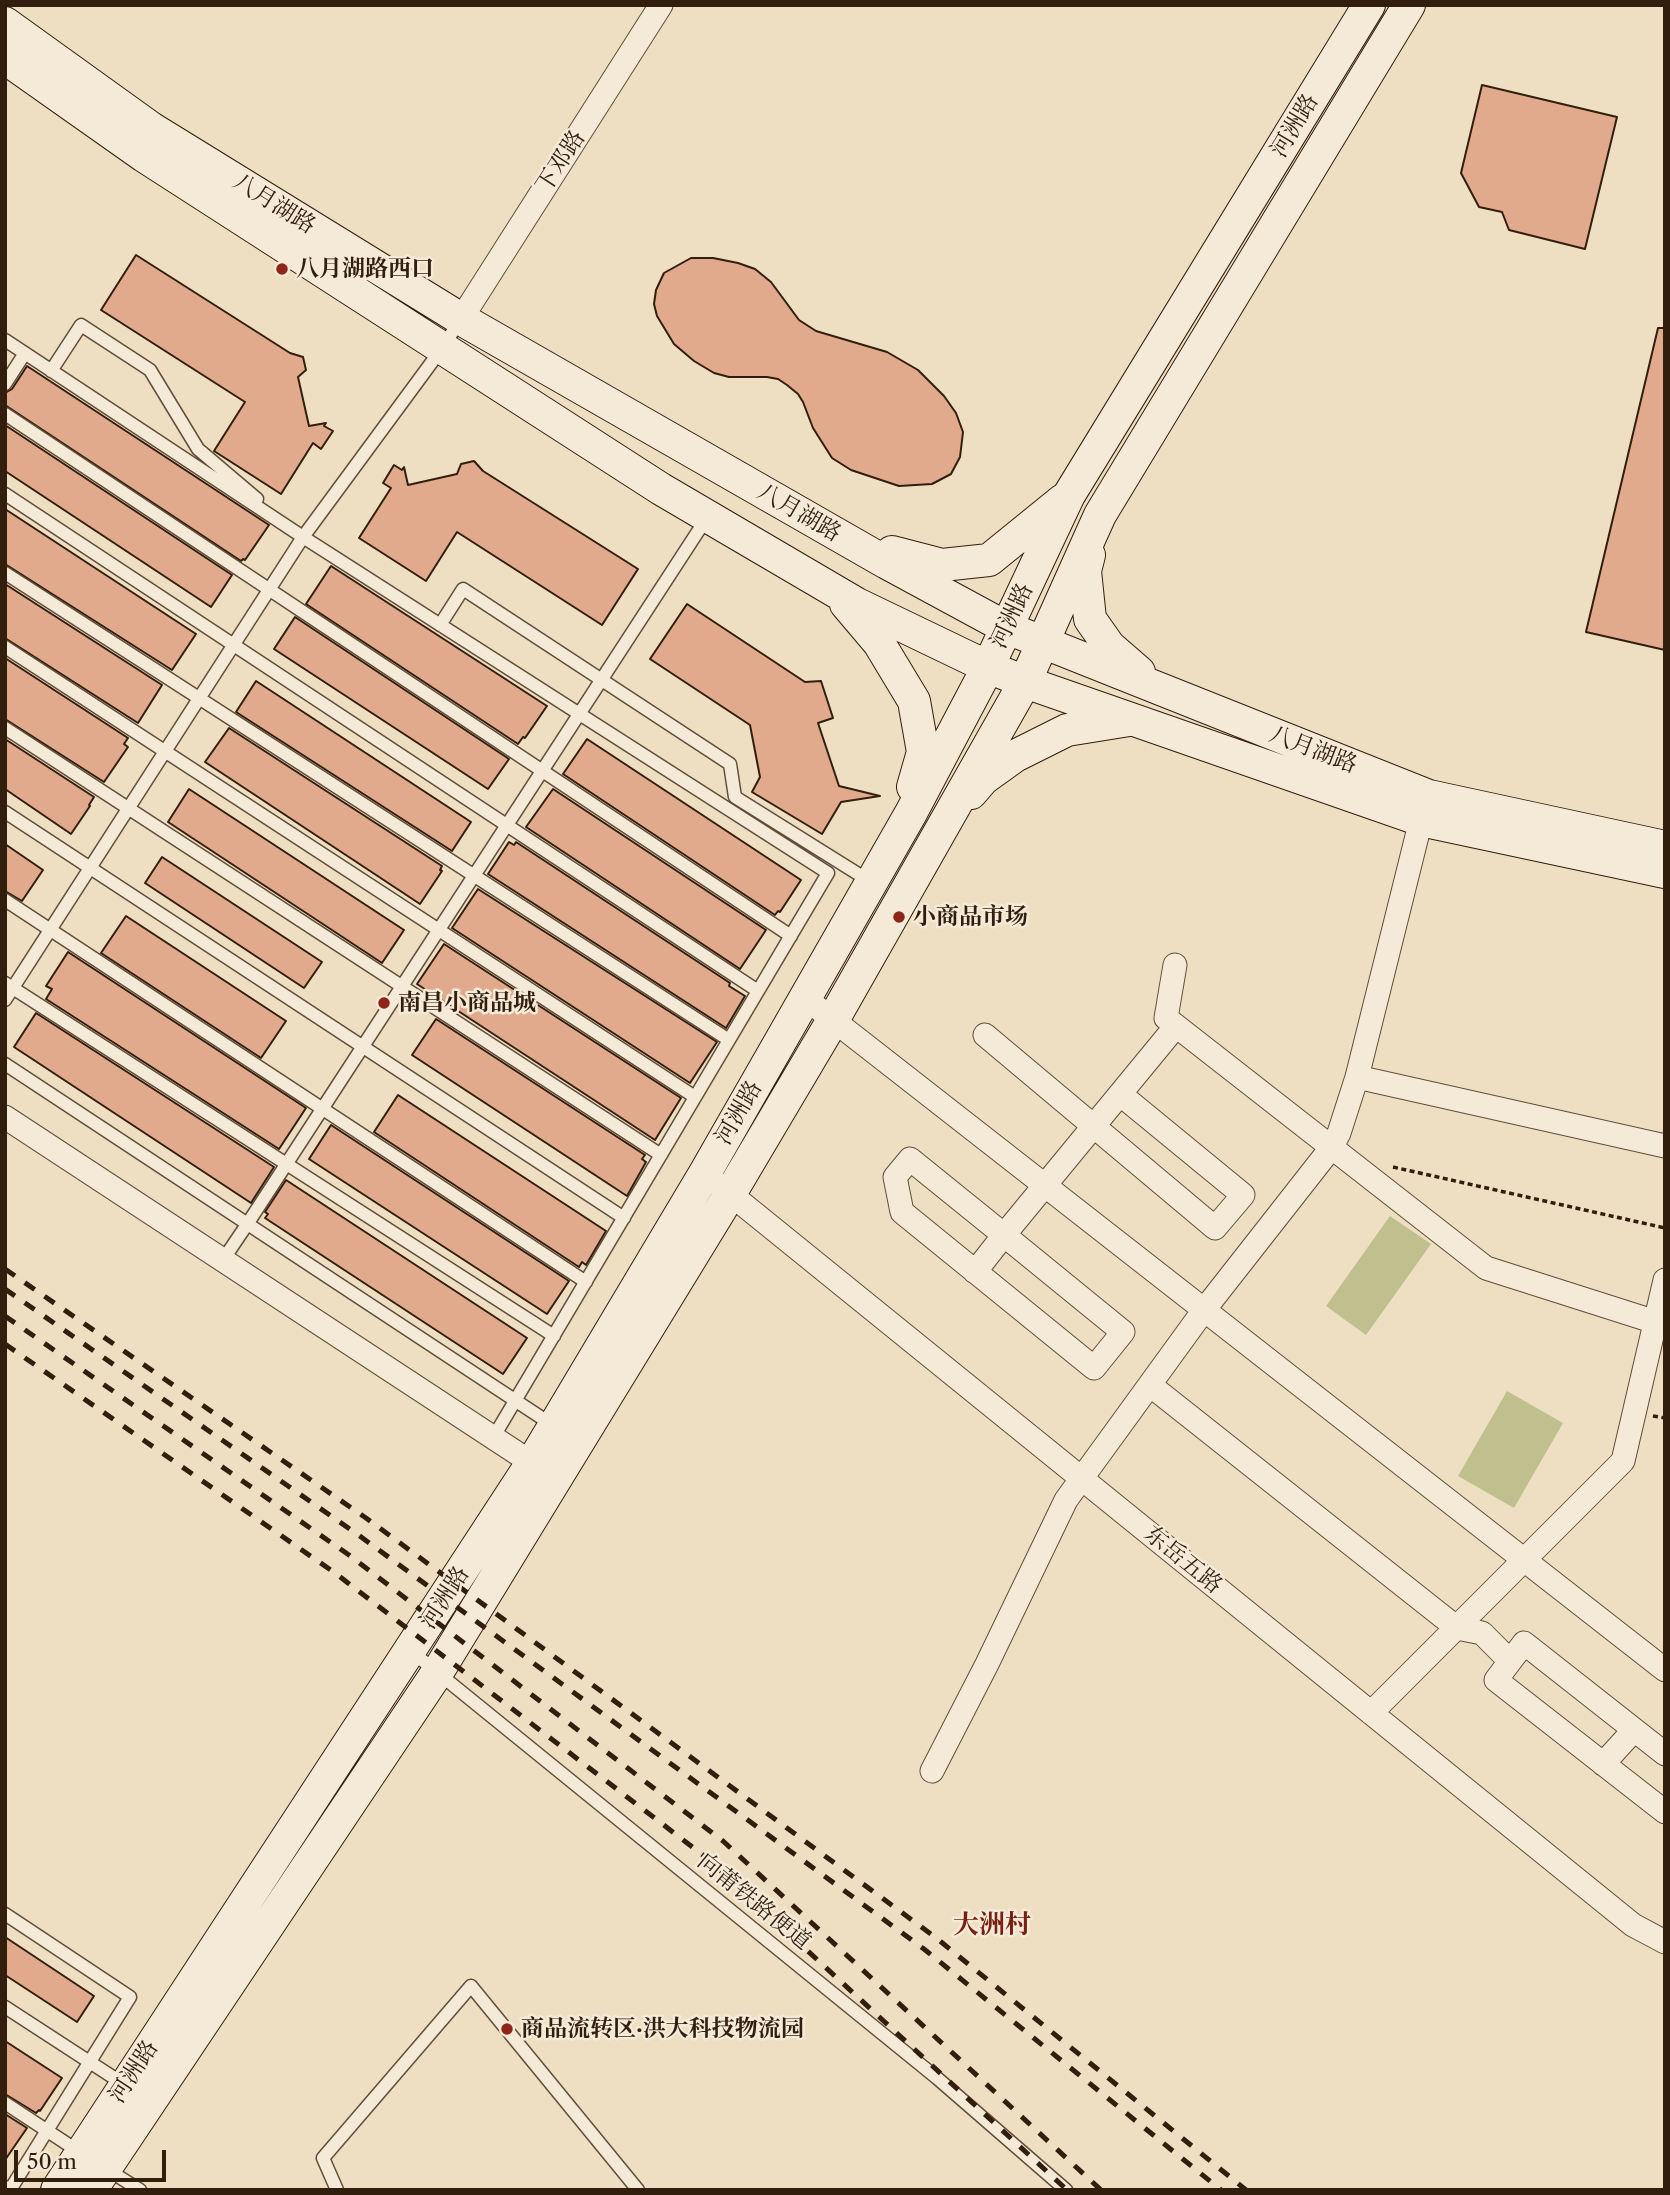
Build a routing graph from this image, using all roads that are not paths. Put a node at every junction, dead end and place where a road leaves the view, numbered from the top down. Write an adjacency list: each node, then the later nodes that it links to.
1 (661, 5): 6 (street, 下邓路)
2 (1369, 5): 14 (main road, 河洲路)
3 (1409, 5): 15 (main road)
4 (5, 23): 6 (main road, 八月湖路)
5 (5, 58): 8 (main road, 八月湖路)
6 (461, 319): 8 (lane); 18 (main road, 八月湖路)
7 (5, 340): 9 (lane)
8 (443, 347): 16 (main road, 八月湖路); 17 (lane)
9 (25, 353): 10 (lane); 11 (lane)
10 (51, 371): 17 (lane); 17 (lane)
11 (5, 384)
12 (5, 414): 20 (lane)
13 (5, 494): 25 (lane)
14 (1069, 495): 18 (main road); 23 (main road, 河洲路)
15 (1100, 515): 24 (main road); 30 (main road)
16 (708, 516): 21 (main road, 八月湖路); 28 (lane)
17 (303, 537): 20 (lane); 22 (lane)
18 (849, 541): 23 (main road, 八月湖路)
19 (5, 573): 31 (lane)
20 (269, 590): 25 (lane); 36 (lane)
21 (833, 590): 27 (main road, 八月湖路); 42 (main road)
22 (440, 625): 28 (lane); 32 (lane)
23 (1007, 628): 24 (main road, 八月湖路); 27 (main road, 河洲路)
24 (1042, 643): 29 (main road); 30 (main road, 八月湖路)
25 (233, 645): 31 (lane); 41 (lane)
26 (5, 647): 35 (lane)
27 (988, 667): 29 (main road, 八月湖路); 42 (main road, 河洲路)
28 (601, 680): 32 (lane); 47 (lane)
29 (1025, 682): 33 (main road, 八月湖路); 40 (main road)
30 (1162, 691): 43 (main road, 八月湖路)
31 (199, 698): 35 (lane); 46 (lane)
32 (579, 714): 36 (lane); 51 (lane)
33 (1134, 720): 39 (main road, 八月湖路); 40 (main road)
34 (5, 728): 37 (lane)
35 (165, 751): 37 (lane); 50 (lane)
36 (542, 771): 41 (lane); 51 (lane)
37 (128, 808): 44 (lane); 54 (lane)
38 (5, 812): 44 (lane)
39 (1421, 820): 45 (main road, 八月湖路); 64 (street)
40 (945, 822): 58 (main road)
41 (507, 825): 46 (lane); 55 (lane)
42 (903, 825): 47 (main road, 河洲路)
43 (1665, 848)
44 (90, 868): 49 (lane); 62 (lane)
45 (1665, 872)
46 (474, 875): 50 (lane); 61 (lane)
47 (871, 882): 56 (main road, 河洲路)
48 (5, 900): 49 (lane)
49 (50, 929): 53 (lane); 67 (lane)
50 (439, 930): 54 (lane); 66 (lane)
51 (790, 936): 55 (lane)
52 (1175, 965): 59 (street)
53 (9, 985): 57 (lane); 73 (lane)
54 (402, 987): 62 (lane); 72 (lane)
55 (758, 990): 61 (lane)
56 (805, 998): 58 (street); 74 (main road, 河洲路)
57 (5, 1000)
58 (833, 1020): 75 (street); 76 (main road)
59 (1176, 1026): 65 (street); 71 (street)
60 (985, 1035): 69 (street)
61 (729, 1040): 66 (lane)
62 (363, 1047): 67 (lane); 77 (lane)
63 (5, 1064): 78 (lane)
64 (1357, 1077): 70 (street); 71 (street)
65 (1120, 1094): 69 (street); 69 (street)
66 (695, 1097): 72 (lane)
67 (323, 1109): 73 (lane); 83 (lane)
68 (5, 1117): 80 (street)
69 (1093, 1127): 75 (street)
70 (1665, 1146)
71 (1331, 1147): 84 (street); 85 (street)
72 (661, 1155): 77 (lane)
73 (287, 1164): 78 (lane); 86 (lane)
74 (705, 1173): 76 (street, 东岳五路); 89 (main road, 河洲路)
75 (1045, 1186): 79 (street); 84 (street)
76 (730, 1194): 92 (street, 东岳五路); 98 (main road)
77 (624, 1218): 83 (lane)
78 (248, 1223): 80 (lane); 88 (lane)
79 (1004, 1235): 81 (street); 81 (street); 81 (street)
80 (223, 1260): 90 (street)
81 (975, 1272)
82 (1665, 1280): 85 (street)
83 (586, 1282): 86 (lane)
84 (1204, 1310): 87 (street); 93 (street)
85 (1660, 1324): 93 (street)
86 (554, 1336): 88 (lane)
87 (1150, 1385): 92 (street); 94 (street)
88 (515, 1401): 89 (lane); 90 (lane)
89 (554, 1427): 91 (main road, 河洲路)
90 (493, 1438): 91 (street)
91 (532, 1464): 95 (main road, 河洲路)
92 (1082, 1478): 99 (street, 东岳五路); 103 (street)
93 (1525, 1560): 94 (street); 97 (street)
94 (1457, 1628): 96 (street); 99 (street)
95 (411, 1651): 98 (lane, 向莆铁路便道); 109 (main road, 河洲路)
96 (1510, 1661): 100 (street); 102 (street)
97 (1665, 1670)
98 (438, 1673): 112 (main road); 118 (lane, 向莆铁路便道)
99 (1371, 1713): 106 (street, 东岳五路)
100 (1634, 1730): 101 (street); 102 (street)
101 (1665, 1754)
102 (1603, 1764): 104 (street)
103 (932, 1770)
104 (1665, 1812)
105 (5, 1913): 108 (lane)
106 (1665, 1942)
107 (5, 2007): 108 (lane)
108 (90, 2062): 109 (lane); 111 (lane)
109 (125, 2086): 112 (main road, 河洲路)
110 (5, 2103): 111 (lane)
111 (47, 2131): 112 (lane); 113 (lane)
112 (93, 2167): 114 (main road, 河洲路); 115 (lane)
113 (5, 2187)
114 (57, 2190)
115 (140, 2190)
116 (337, 2190): 117 (lane)
117 (638, 2190)
118 (1066, 2190)

